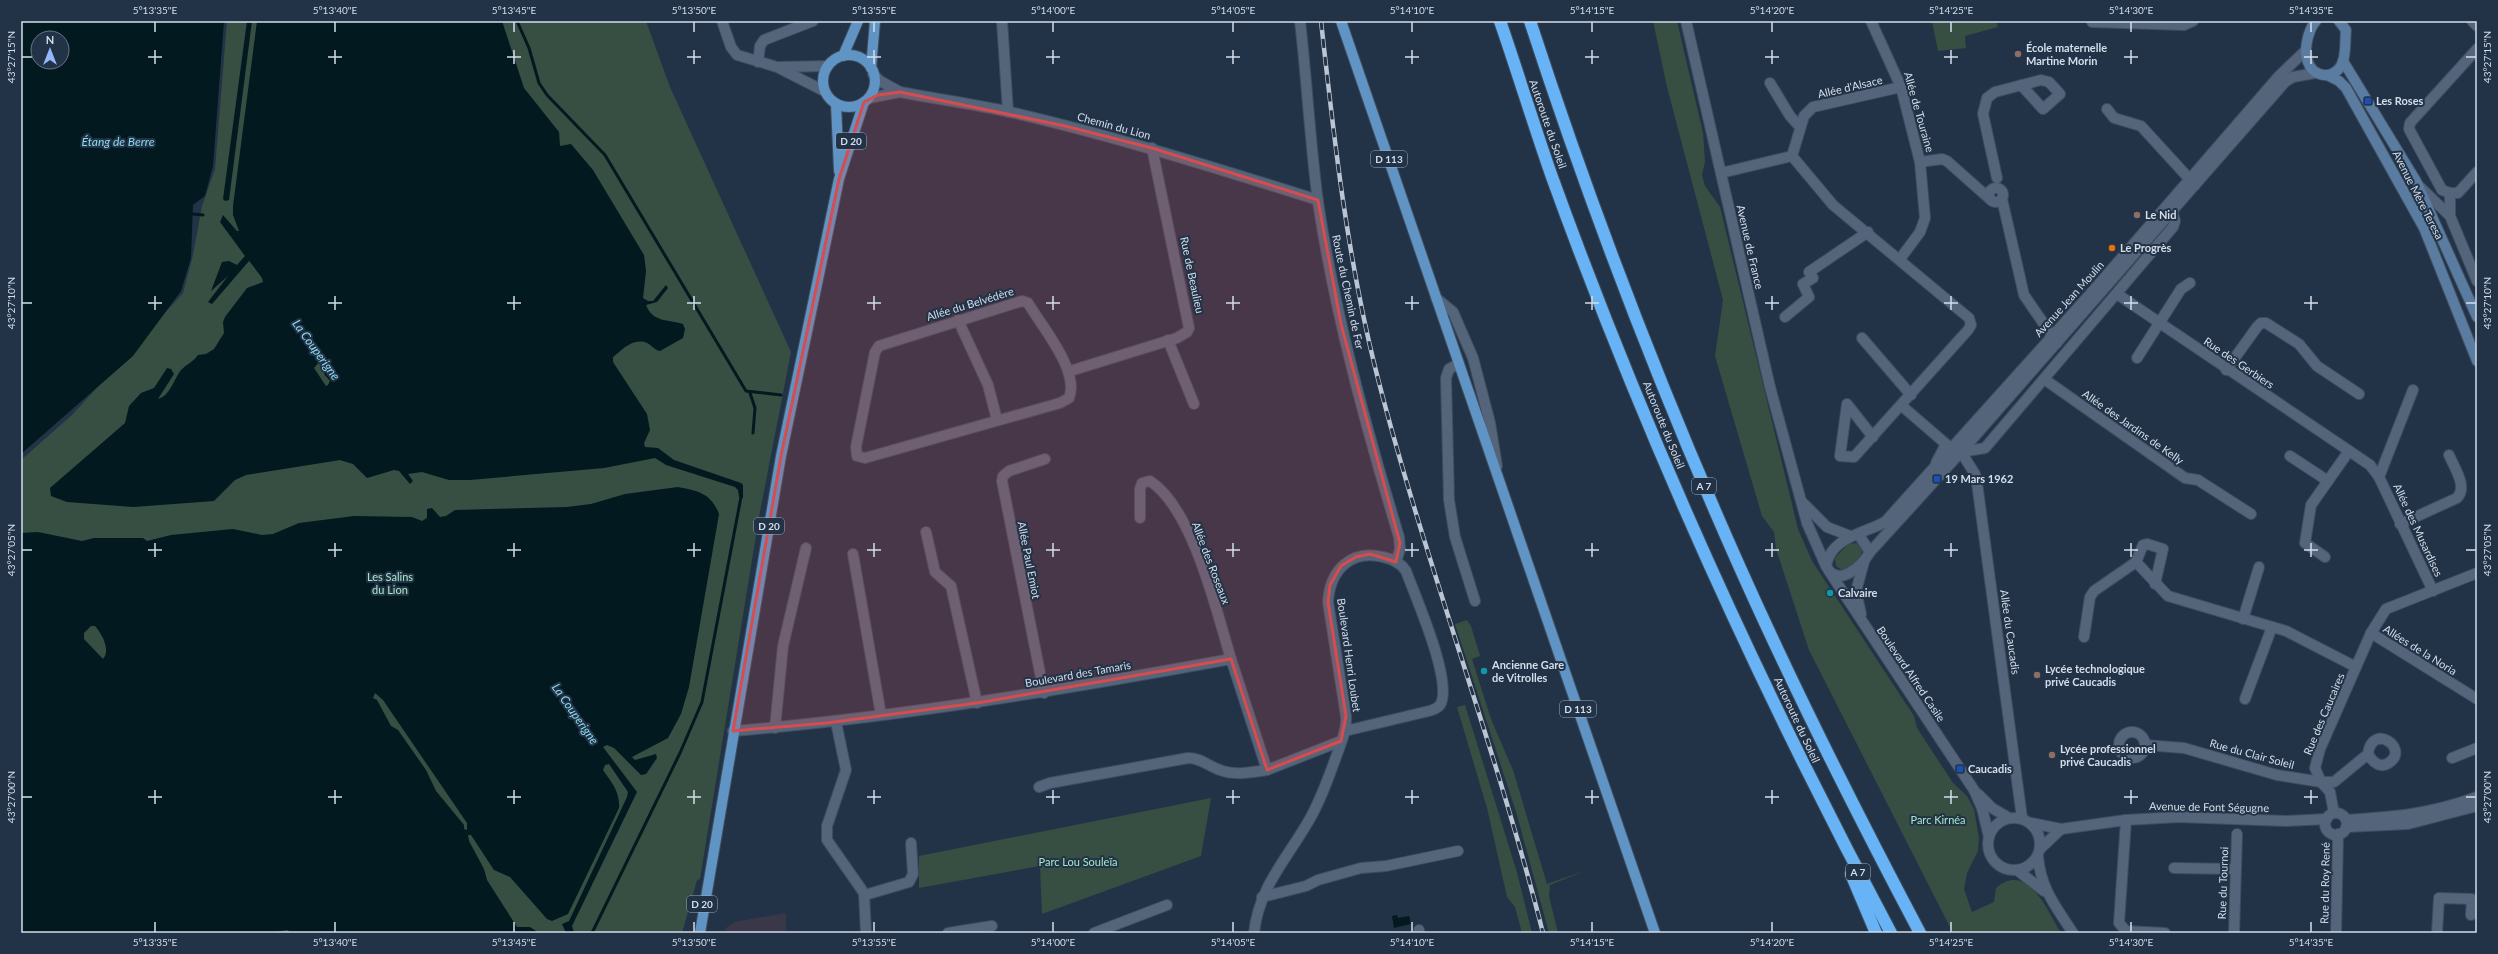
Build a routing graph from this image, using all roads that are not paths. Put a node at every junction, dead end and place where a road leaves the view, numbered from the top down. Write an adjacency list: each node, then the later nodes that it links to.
1 (722, 21): 24 (street)
2 (813, 21): 24 (street)
3 (858, 21): 22 (main road)
4 (876, 21): 27 (main road)
5 (1002, 21): 38 (street)
6 (1300, 21): 50 (street, Route du Chemin de Fer)
7 (1341, 21): 58 (main road, D 113)
8 (1500, 21): 134 (highway, Autoroute du Soleil / A 7)
9 (1530, 21): 166 (highway, Autoroute du Soleil / A 7)
10 (1686, 21): 44 (street, Avenue de France)
11 (1871, 21): 32 (street, Allée de Touraine)
12 (2193, 21): 16 (street)
13 (2339, 21): 18 (main road)
14 (2472, 21): 19 (street)
15 (2092, 22): 16 (street)
16 (2132, 22)
17 (2312, 22): 21 (main road)
18 (2347, 26): 23 (main road)
19 (2477, 26)
20 (2477, 49): 49 (street)
21 (2305, 51): 28 (main road); 46 (street, Avenue Jean Moulin)
22 (843, 56): 25 (main road); 27 (main road)
23 (2343, 61): 29 (main road); 47 (main road, Avenue Mère Teresa)
24 (758, 62): 26 (street)
25 (828, 66): 26 (street); 33 (main road)
26 (777, 67): 33 (street)
27 (872, 71): 34 (street, Chemin du Lion); 35 (main road)
28 (2315, 73): 29 (main road); 46 (street, Avenue Jean Moulin)
29 (2327, 75): 67 (main road, Avenue Mère Teresa)
30 (1770, 83): 39 (street)
31 (2021, 85): 48 (street)
32 (1901, 87): 39 (street, Allée d'Alsace); 42 (street, Allée de Touraine)
33 (824, 91): 36 (main road)
34 (900, 92): 35 (street, Chemin du Lion); 38 (street, Chemin du Lion)
35 (866, 100): 36 (main road); 45 (main road, D 20)
36 (836, 104): 45 (main road, D 20)
37 (2107, 109): 46 (street)
38 (1008, 112): 40 (street, Chemin du Lion)
39 (1800, 127): 41 (street, Allée d'Alsace)
40 (1152, 148): 50 (street, Chemin du Lion); 64 (street, Rue de Beaulieu)
41 (1792, 156): 44 (street); 53 (street)
42 (1920, 162): 48 (street); 54 (street, Allée de Touraine)
43 (2477, 172): 49 (street)
44 (1721, 173): 88 (street, Avenue de France)
45 (839, 179): 121 (main road, D 20)
46 (2192, 182): 51 (street, Avenue Jean Moulin); 65 (street, Avenue Jean Moulin)
47 (2419, 186): 52 (street); 60 (main road, Avenue Mère Teresa)
48 (1996, 192): 65 (street)
49 (2450, 193): 52 (street)
50 (1318, 200): 98 (street, Route du Chemin de Fer)
51 (2172, 211): 57 (street); 65 (street, Avenue Jean Moulin)
52 (2450, 216): 55 (street)
53 (1868, 232): 54 (street); 59 (street)
54 (1900, 259): 74 (street)
55 (2477, 281)
56 (2190, 283): 62 (street)
57 (2116, 294): 62 (street, Rue des Gerbiers); 71 (street)
58 (1436, 298): 68 (main road, D 113); 87 (street)
59 (1785, 317)
60 (2477, 317)
61 (958, 320): 70 (street, Allée du Belvédère); 77 (street); 77 (street, Allée du Belvédère)
62 (2159, 324): 66 (street); 69 (street, Rue des Gerbiers)
63 (1862, 338): 74 (street)
64 (1168, 340): 70 (street, Rue de Beaulieu); 75 (street)
65 (2055, 340): 80 (street, Avenue Jean Moulin); 84 (street, Avenue Jean Moulin)
66 (2137, 358)
67 (2477, 361)
68 (1458, 364): 87 (main road, D 113); 106 (street)
69 (2226, 370): 73 (street); 79 (street, Rue des Gerbiers)
70 (1070, 371): 77 (street, Allée du Belvédère)
71 (2044, 379): 80 (street); 89 (street, Allée des Jardins de Kelly)
72 (2413, 390): 85 (street, Allée des Musardises)
73 (2359, 394)
74 (1911, 395): 76 (street)
75 (1194, 404)
76 (1902, 406): 78 (street); 84 (street)
77 (997, 420)
78 (1873, 437): 78 (street)
79 (2349, 451): 85 (street, Rue des Gerbiers); 86 (street)
80 (1961, 452): 95 (street, Avenue Jean Moulin); 138 (street, Allée du Caucadis)
81 (2449, 455): 91 (street)
82 (2290, 456): 86 (street)
83 (1045, 459): 114 (street, Allée Paul Emiot)
84 (1934, 467): 93 (street, Avenue Jean Moulin)
85 (2379, 477): 91 (street, Allée des Musardises)
86 (2328, 481): 97 (street)
87 (1500, 484): 163 (main road, D 113)
88 (1800, 500): 93 (street); 102 (street, Avenue de France)
89 (2250, 514)
90 (1140, 518): 112 (street, Allée des Roseaux)
91 (2400, 524): 105 (street, Allée des Musardises)
92 (926, 532): 117 (street)
93 (1854, 535): 95 (street); 102 (street, Avenue Jean Moulin)
94 (806, 548): 120 (street)
95 (1870, 552): 99 (street, Avenue Jean Moulin)
96 (852, 554): 118 (street)
97 (2325, 557)
98 (1396, 562): 122 (street, Boulevard Henri Loubet); 122 (street)
99 (1864, 562): 102 (street); 108 (street)
100 (2136, 562): 104 (street, Rue des Caucaires); 104 (street); 111 (street)
101 (2259, 567): 107 (street)
102 (1827, 568): 108 (street, Boulevard Alfred Casile)
103 (2477, 573): 105 (street)
104 (2155, 584): 107 (street, Rue des Caucaires)
105 (2433, 591): 110 (street, Rue des Caucaires)
106 (1475, 601)
107 (2243, 619): 109 (street, Rue des Caucaires)
108 (1862, 622): 131 (street, Boulevard Alfred Casile)
109 (2272, 627): 113 (street, Rue des Caucaires); 115 (street)
110 (2370, 633): 113 (street, Rue des Caucaires); 116 (street, Allées de la Noria)
111 (2084, 637)
112 (1231, 659): 114 (street, Boulevard des Tamaris); 128 (street)
113 (2356, 667): 129 (street, Rue des Caucaires)
114 (1044, 693): 117 (street, Boulevard des Tamaris)
115 (2245, 699)
116 (2477, 699)
117 (977, 703): 118 (street, Boulevard des Tamaris)
118 (881, 715): 119 (street, Boulevard des Tamaris)
119 (836, 722): 120 (street, Boulevard des Tamaris); 151 (street)
120 (775, 728): 121 (street, Boulevard des Tamaris)
121 (733, 731): 150 (main road, D 20)
122 (1345, 731): 123 (street, Boulevard Henri Loubet)
123 (1342, 742): 128 (street); 153 (street, Boulevard Henri Loubet)
124 (2145, 745): 129 (street, Rue du Clair Soleil)
125 (2477, 748): 127 (street)
126 (2368, 754): 129 (street, Rue du Clair Soleil)
127 (2452, 758)
128 (1267, 770): 130 (street)
129 (2321, 782): 137 (street, Rue des Caucaires)
130 (1039, 787)
131 (1974, 790): 135 (street); 143 (street)
132 (2477, 797): 139 (street)
133 (2477, 806): 139 (street)
134 (1825, 810): 164 (highway); 165 (highway, Autoroute du Soleil / A 7)
135 (2009, 818): 138 (street); 143 (street)
136 (2126, 820): 137 (street, Avenue de Font Ségugne); 140 (street, Avenue de Font Ségugne); 168 (street)
137 (2329, 820): 139 (street, Avenue de Font Ségugne); 142 (street, Avenue de Font Ségugne)
138 (2026, 821): 140 (street, Avenue de Font Ségugne); 146 (street)
139 (2346, 824): 142 (street)
140 (2061, 829): 146 (street)
141 (2237, 834): 148 (street, Rue du Tournoi)
142 (2338, 834): 171 (street, Rue du Roy René)
143 (1989, 837): 149 (street)
144 (911, 843): 151 (street)
145 (1458, 851): 153 (street)
146 (2039, 853): 149 (street); 152 (street)
147 (2174, 868): 148 (street)
148 (2235, 869): 170 (street, Rue du Tournoi)
149 (2017, 870): 152 (street)
150 (710, 875): 157 (main road, D 20); 158 (main road, D 20)
151 (866, 895): 159 (street)
152 (2048, 895): 167 (street)
153 (1262, 897): 162 (street, Boulevard Henri Loubet)
154 (1167, 905): 161 (street)
155 (2471, 915): 172 (street)
156 (992, 926): 160 (street)
157 (694, 933)
158 (700, 933)
159 (866, 933)
160 (948, 933)
161 (1094, 933)
162 (1254, 933)
163 (1656, 933)
164 (1876, 933)
165 (1891, 933)
166 (1920, 933)
167 (2073, 933)
168 (2160, 933): 169 (street)
169 (2165, 933)
170 (2234, 933)
171 (2336, 933)
172 (2438, 933)

